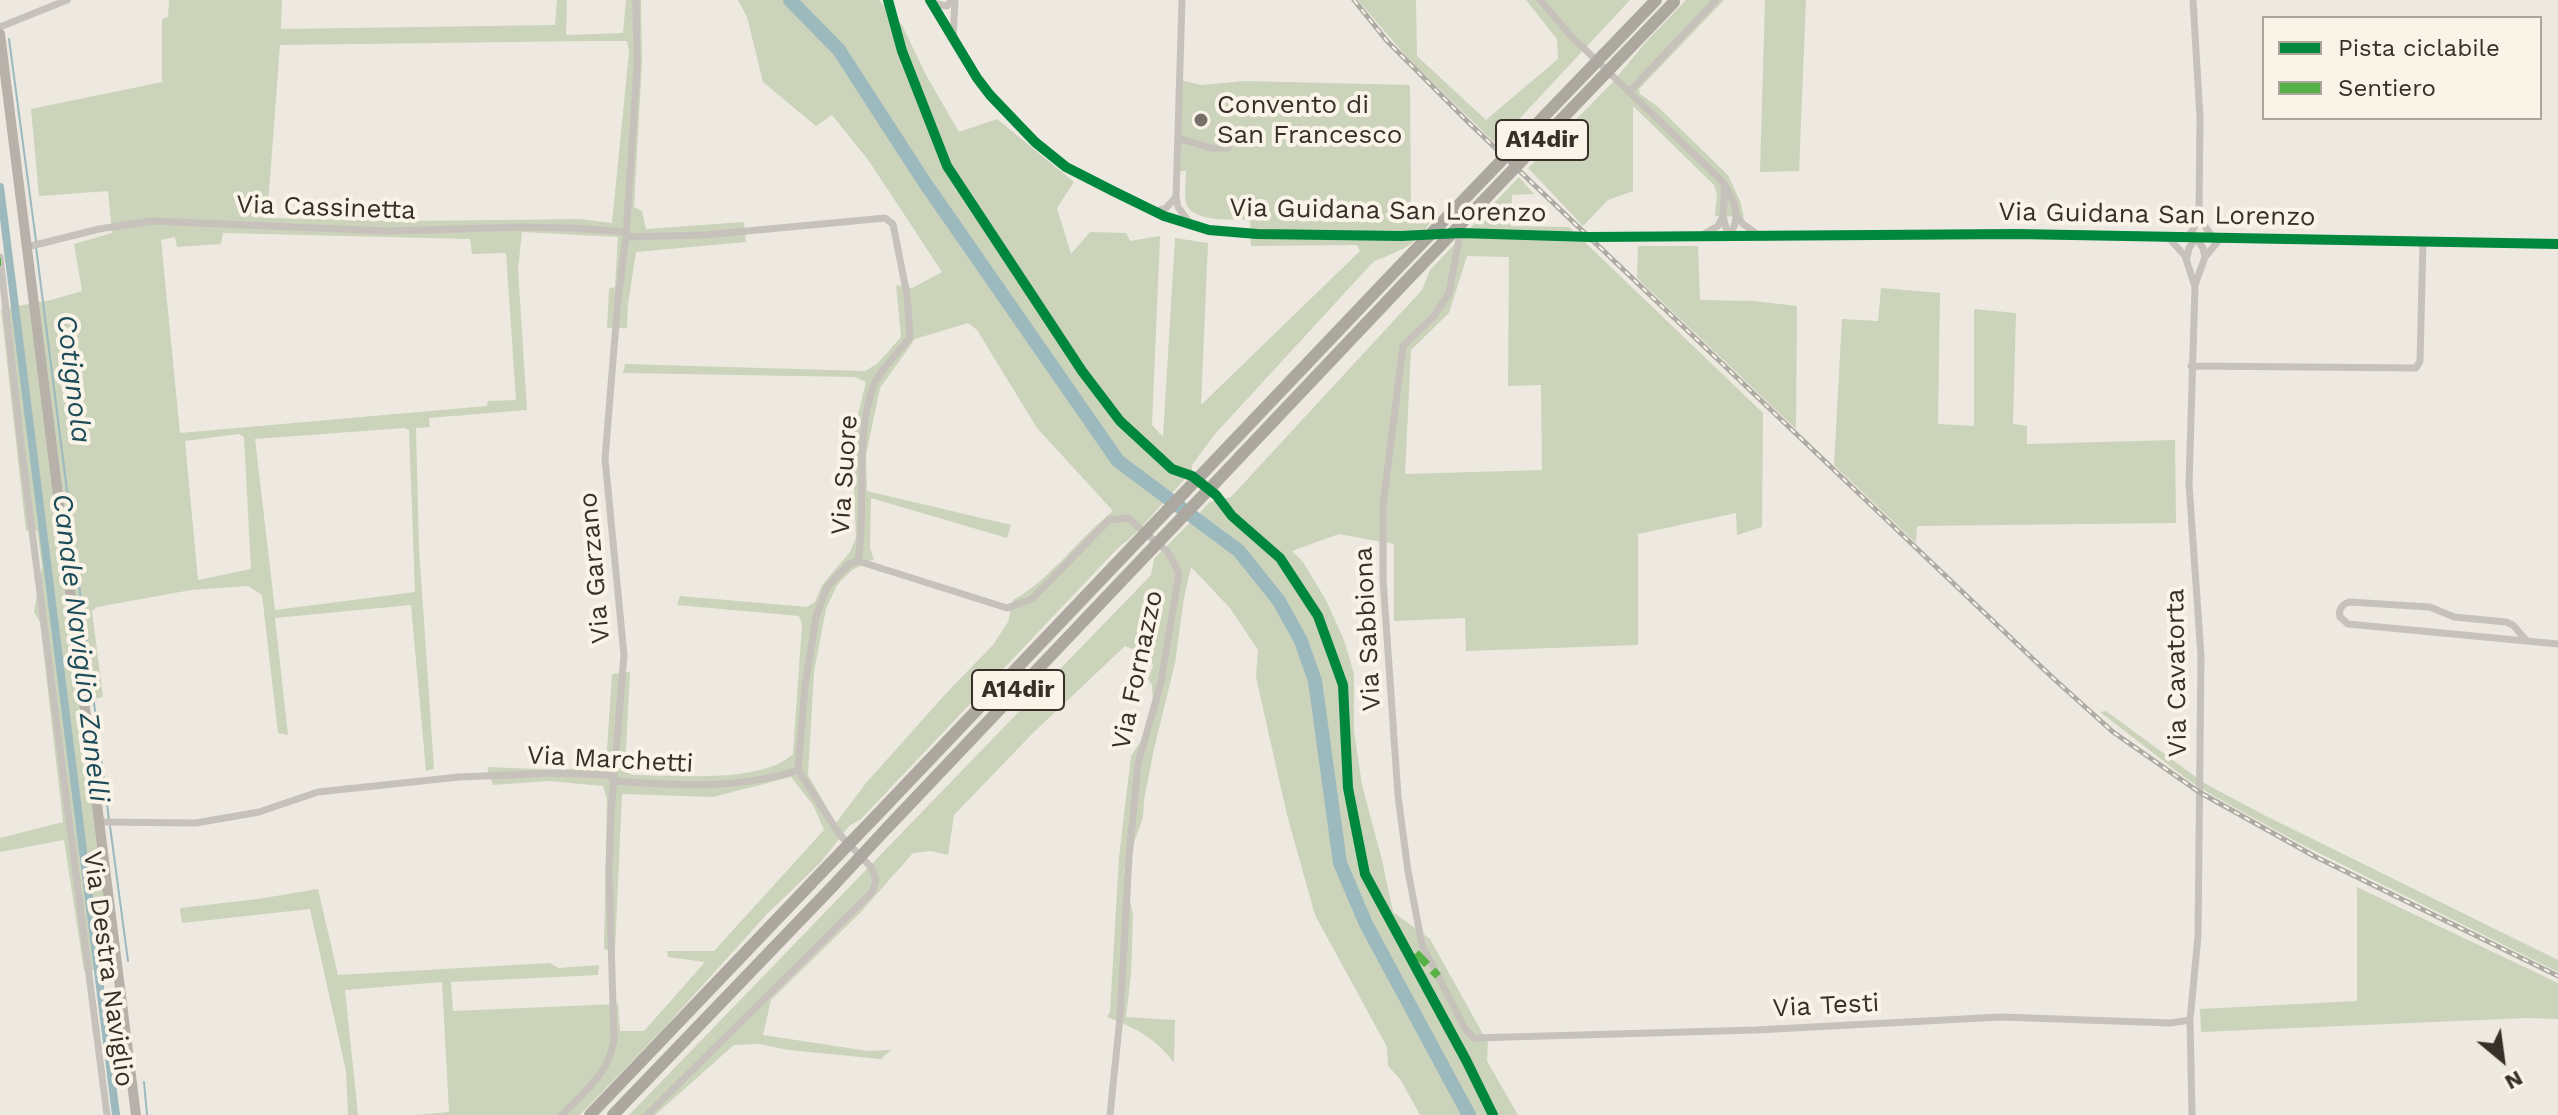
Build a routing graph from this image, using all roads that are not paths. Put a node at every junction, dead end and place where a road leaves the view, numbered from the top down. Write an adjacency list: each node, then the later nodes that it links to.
1 (67, 0): 11 (street)
2 (636, 0): 26 (street, Via Garzano)
3 (954, 0): 10 (street); 13 (street)
4 (1182, 0): 15 (street)
5 (1540, 0): 14 (street)
6 (1656, 0): 52 (highway, A14dir, bridge)
7 (1716, 0): 14 (street)
8 (2193, 0): 21 (street)
9 (1675, 1): 53 (highway, A14dir, bridge)
10 (931, 2): 13 (street, Via Guidana San Lorenzo)
11 (0, 27)
12 (0, 34): 35 (main road)
13 (953, 40): 19 (street, Via Guidana San Lorenzo)
14 (1630, 91): 17 (street)
15 (1178, 138): 16 (street); 18 (street)
16 (1228, 148)
17 (1725, 185): 20 (street); 22 (street)
18 (1176, 197): 19 (street); 24 (street)
19 (1154, 211): 24 (street, Via Guidana San Lorenzo)
20 (1736, 214): 27 (street); 29 (street)
21 (2199, 215): 31 (street); 32 (street)
22 (1723, 216): 28 (street); 29 (street)
23 (885, 218): 26 (street, Via Cassinetta); 41 (street, Via Suore)
24 (1191, 225): 25 (street, Via Guidana San Lorenzo)
25 (1460, 233): 28 (street, Via Guidana San Lorenzo); 48 (street, Via Sabbiona)
26 (626, 235): 35 (street, Via Cassinetta); 45 (street, Via Garzano)
27 (1759, 235): 29 (street, Via Guidana San Lorenzo); 30 (street, Via Guidana San Lorenzo)
28 (1701, 236): 29 (street, Via Guidana San Lorenzo)
29 (1728, 236)
30 (2169, 238): 31 (street, Via Guidana San Lorenzo); 38 (street, Via Cavatorta)
31 (2191, 238): 32 (street, Via Guidana San Lorenzo); 37 (street); 38 (street)
32 (2217, 239): 33 (street, Via Guidana San Lorenzo); 37 (street)
33 (2423, 241): 34 (street, Via Guidana San Lorenzo); 40 (street)
34 (2557, 243)
35 (27, 247): 46 (main road)
36 (0, 257): 49 (street, Via Destra Naviglio)
37 (2205, 257): 39 (street)
38 (2187, 259): 39 (street, Via Cavatorta)
39 (2195, 287): 40 (street, Via Cavatorta)
40 (2191, 366): 47 (street, Via Cavatorta)
41 (858, 561): 44 (street); 55 (street, Via Fornazzo)
42 (2526, 640): 42 (street); 43 (street)
43 (2558, 644)
44 (798, 770): 45 (street, Via Marchetti); 54 (street)
45 (615, 781): 46 (street, Via Marchetti); 51 (street, Via Garzano)
46 (100, 822): 50 (main road)
47 (2190, 1020): 48 (street, Via Testi); 56 (street, Via Cavatorta)
48 (1466, 1030)
49 (107, 1115)
50 (136, 1115)
51 (562, 1115)
52 (590, 1115)
53 (613, 1115)
54 (647, 1115)
55 (1110, 1115)
56 (2192, 1115)

